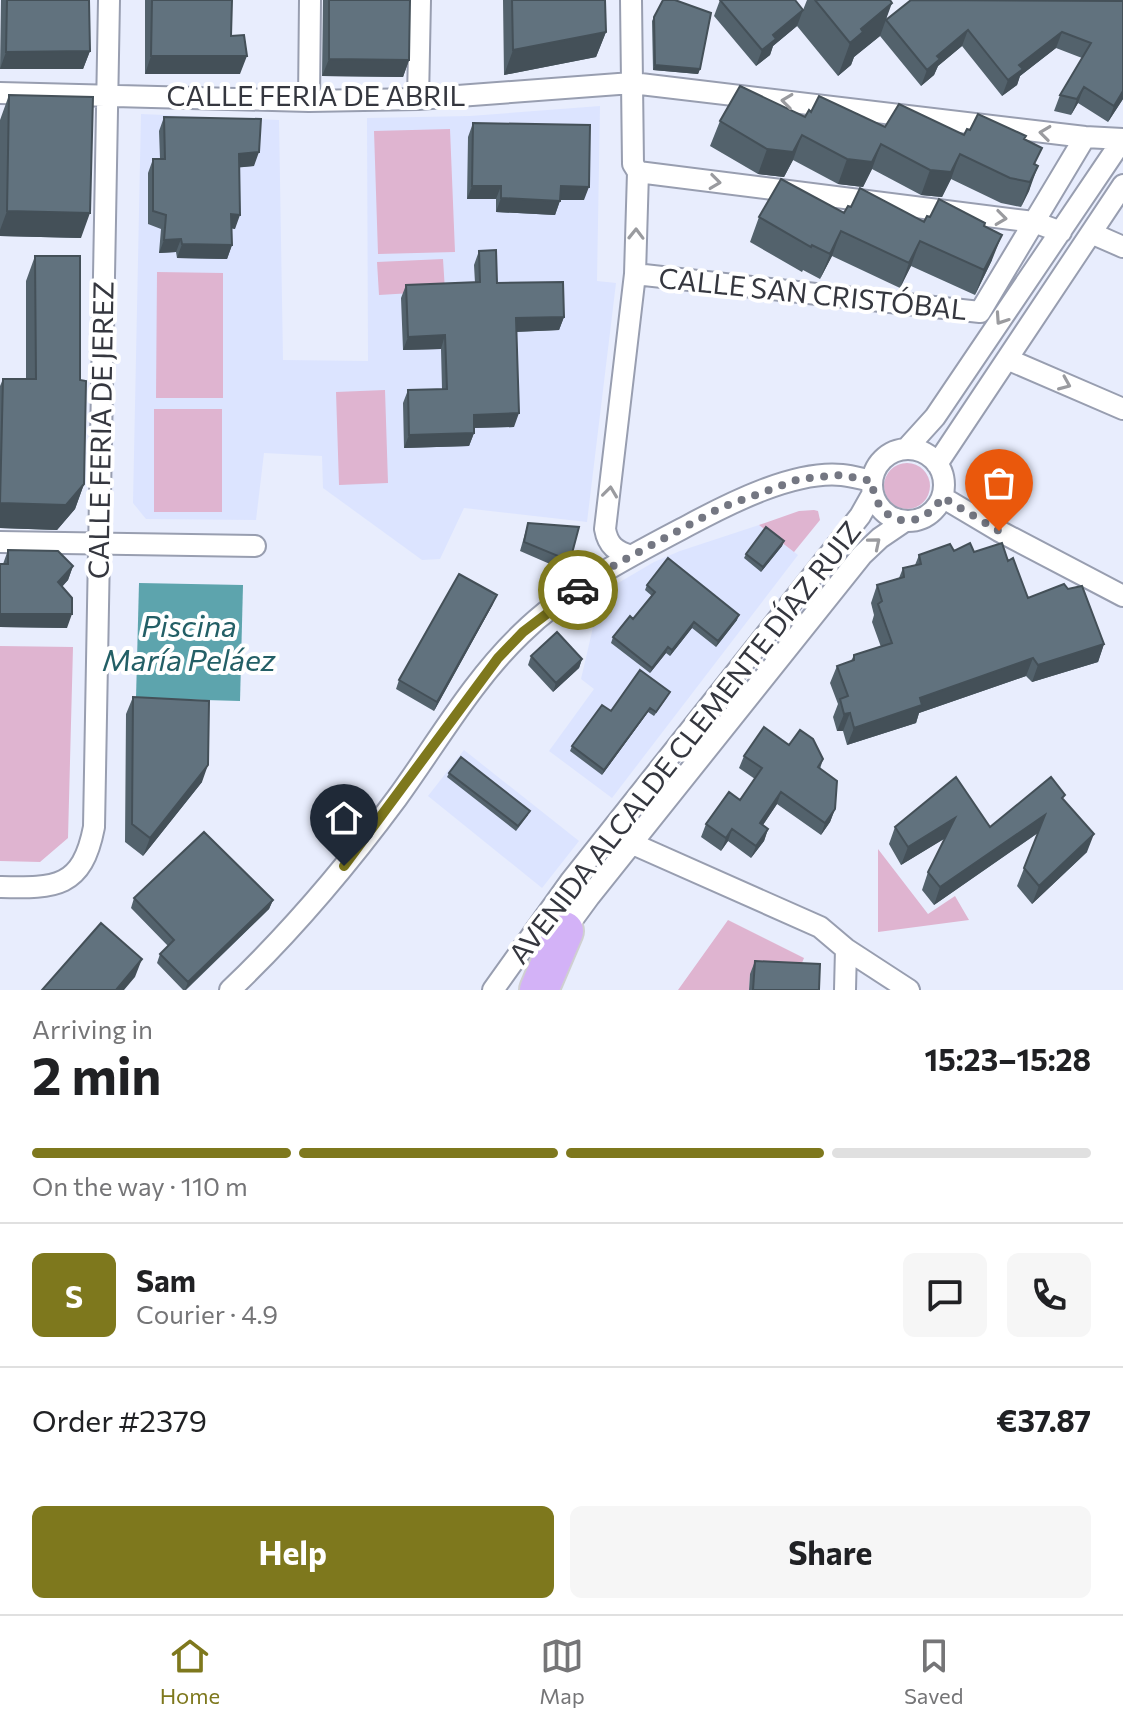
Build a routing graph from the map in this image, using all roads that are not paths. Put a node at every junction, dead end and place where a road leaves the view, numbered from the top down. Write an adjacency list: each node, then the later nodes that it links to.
1 (109, 0): 7 (street, CALLE FERIA DE JEREZ)
2 (310, 0): 9 (street)
3 (420, 0): 8 (street)
4 (631, 0): 5 (street)
5 (632, 83): 8 (street, CALLE FERIA DE ABRIL); 10 (street, CALLE FERIA DE ABRIL, one-way to 5); 12 (street)
6 (0, 93): 7 (street, CALLE FERIA DE ABRIL)
7 (108, 95): 9 (street, CALLE FERIA DE ABRIL); 27 (street, CALLE FERIA DE JEREZ)
8 (418, 99): 9 (street, CALLE FERIA DE ABRIL)
9 (309, 101)
10 (1085, 137): 11 (street, CALLE FERIA DE ABRIL); 14 (street, CALLE SAN CRISTÓBAL)
11 (1123, 139): 15 (street)
12 (638, 172): 14 (street, one-way to 14); 18 (street, one-way to 12)
13 (1123, 185): 16 (street)
14 (1034, 222): 15 (street); 18 (street, CALLE SAN CRISTÓBAL)
15 (1061, 232): 21 (street, one-way to 21)
16 (1091, 233): 17 (street); 19 (street)
17 (1123, 247)
18 (635, 274): 29 (street, one-way to 18)
19 (1007, 359): 20 (street, one-way to 20); 22 (street)
20 (1123, 409)
21 (906, 449): 22 (street); 23 (street)
22 (937, 464): 24 (street)
23 (873, 487): 25 (street); 29 (street); 36 (street, AVENIDA ALCALDE CLEMENTE DÍAZ RUIZ)
24 (942, 497): 25 (street); 30 (street)
25 (905, 521): 31 (street, AVENIDA ALCALDE CLEMENTE DÍAZ RUIZ, one-way to 25)
26 (0, 542): 27 (street)
27 (98, 544): 28 (street); 32 (street, CALLE FERIA DE JEREZ)
28 (255, 546)
29 (631, 556): 35 (street)
30 (1123, 596)
31 (633, 844): 33 (street, AVENIDA ALCALDE CLEMENTE DÍAZ RUIZ); 34 (street)
32 (0, 887)
33 (564, 931): 37 (street, AVENIDA ALCALDE CLEMENTE DÍAZ RUIZ); 38 (highway)
34 (846, 949): 39 (street); 40 (street)
35 (230, 990)
36 (493, 990)
37 (525, 990)
38 (539, 990)
39 (845, 990)
40 (909, 990)

